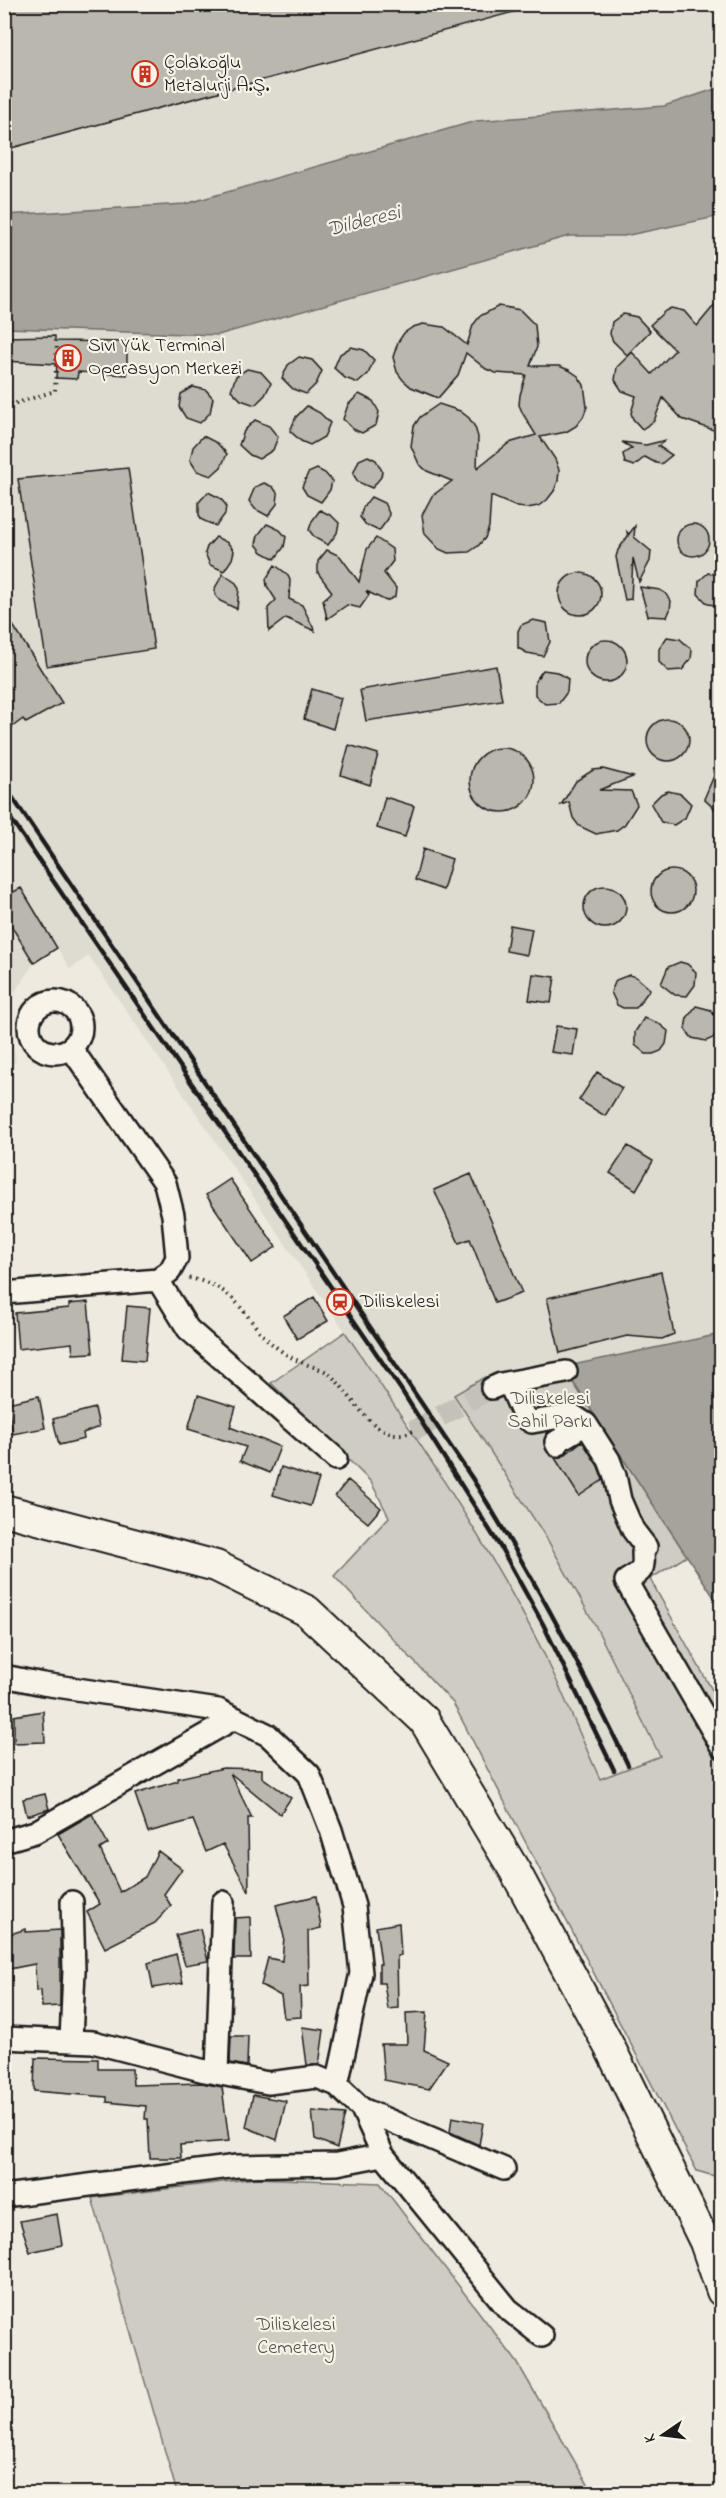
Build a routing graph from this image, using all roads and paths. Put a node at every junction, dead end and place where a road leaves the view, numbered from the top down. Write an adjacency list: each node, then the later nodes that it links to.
1 (56, 345): 3 (path)
2 (5, 361): 3 (path)
3 (11, 405): 4 (path)
4 (4, 407)
5 (71, 1048): 6 (street)
6 (158, 1280): 7 (street); 10 (path); 12 (street)
7 (4, 1293)
8 (566, 1372): 9 (street)
9 (586, 1424): 11 (street); 16 (street)
10 (413, 1431)
11 (557, 1445)
12 (336, 1459)
13 (4, 1510): 28 (main road)
14 (4, 1676): 15 (street)
15 (235, 1718): 17 (street); 23 (street)
16 (722, 1747)
17 (4, 1841)
18 (72, 1902): 21 (street)
19 (223, 1902): 22 (street)
20 (4, 2038): 21 (street)
21 (71, 2041): 22 (street)
22 (217, 2073): 23 (street)
23 (337, 2085): 24 (street)
24 (362, 2109): 25 (street); 26 (street)
25 (383, 2155): 27 (street); 29 (street)
26 (504, 2169)
27 (4, 2196)
28 (722, 2292)
29 (542, 2336)

